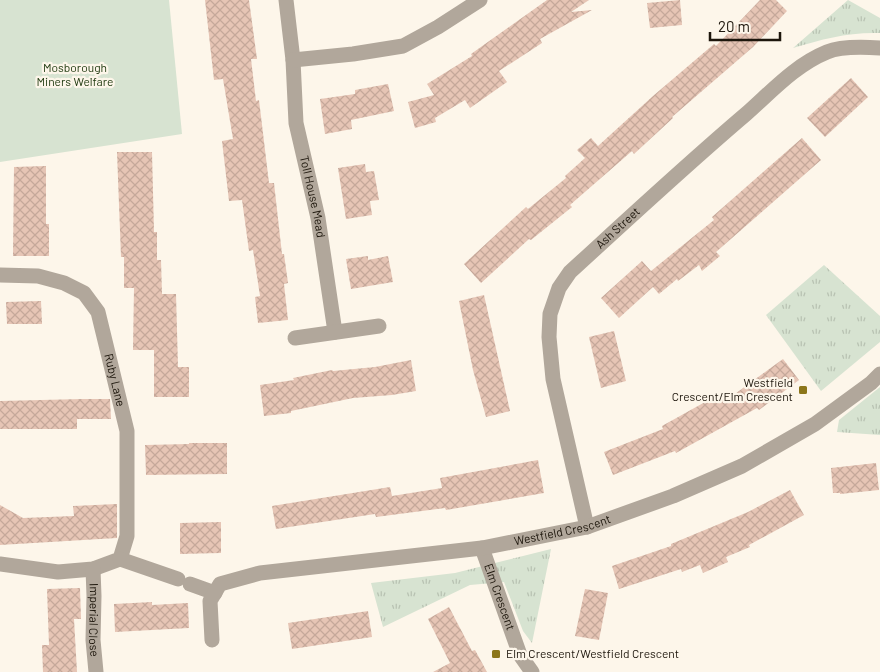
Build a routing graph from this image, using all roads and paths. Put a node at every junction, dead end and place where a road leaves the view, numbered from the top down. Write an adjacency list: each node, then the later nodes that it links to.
1 (286, 0): 4 (street, Toll House Mead)
2 (480, 0): 4 (street)
3 (880, 48): 10 (street, Ash Street)
4 (293, 60): 7 (street, Toll House Mead)
5 (0, 275): 12 (street, Ruby Lane)
6 (379, 326): 7 (street)
7 (335, 332): 8 (street)
8 (295, 338)
9 (877, 383): 10 (street, Westfield Crescent)
10 (587, 526): 11 (street, Westfield Crescent)
11 (482, 548): 15 (street, Westfield Crescent); 18 (street, Elm Crescent)
12 (120, 559): 14 (street); 15 (street)
13 (0, 564): 14 (street)
14 (93, 569): 17 (street, Imperial Close)
15 (215, 593): 16 (street)
16 (212, 640)
17 (96, 672)
18 (532, 672)

